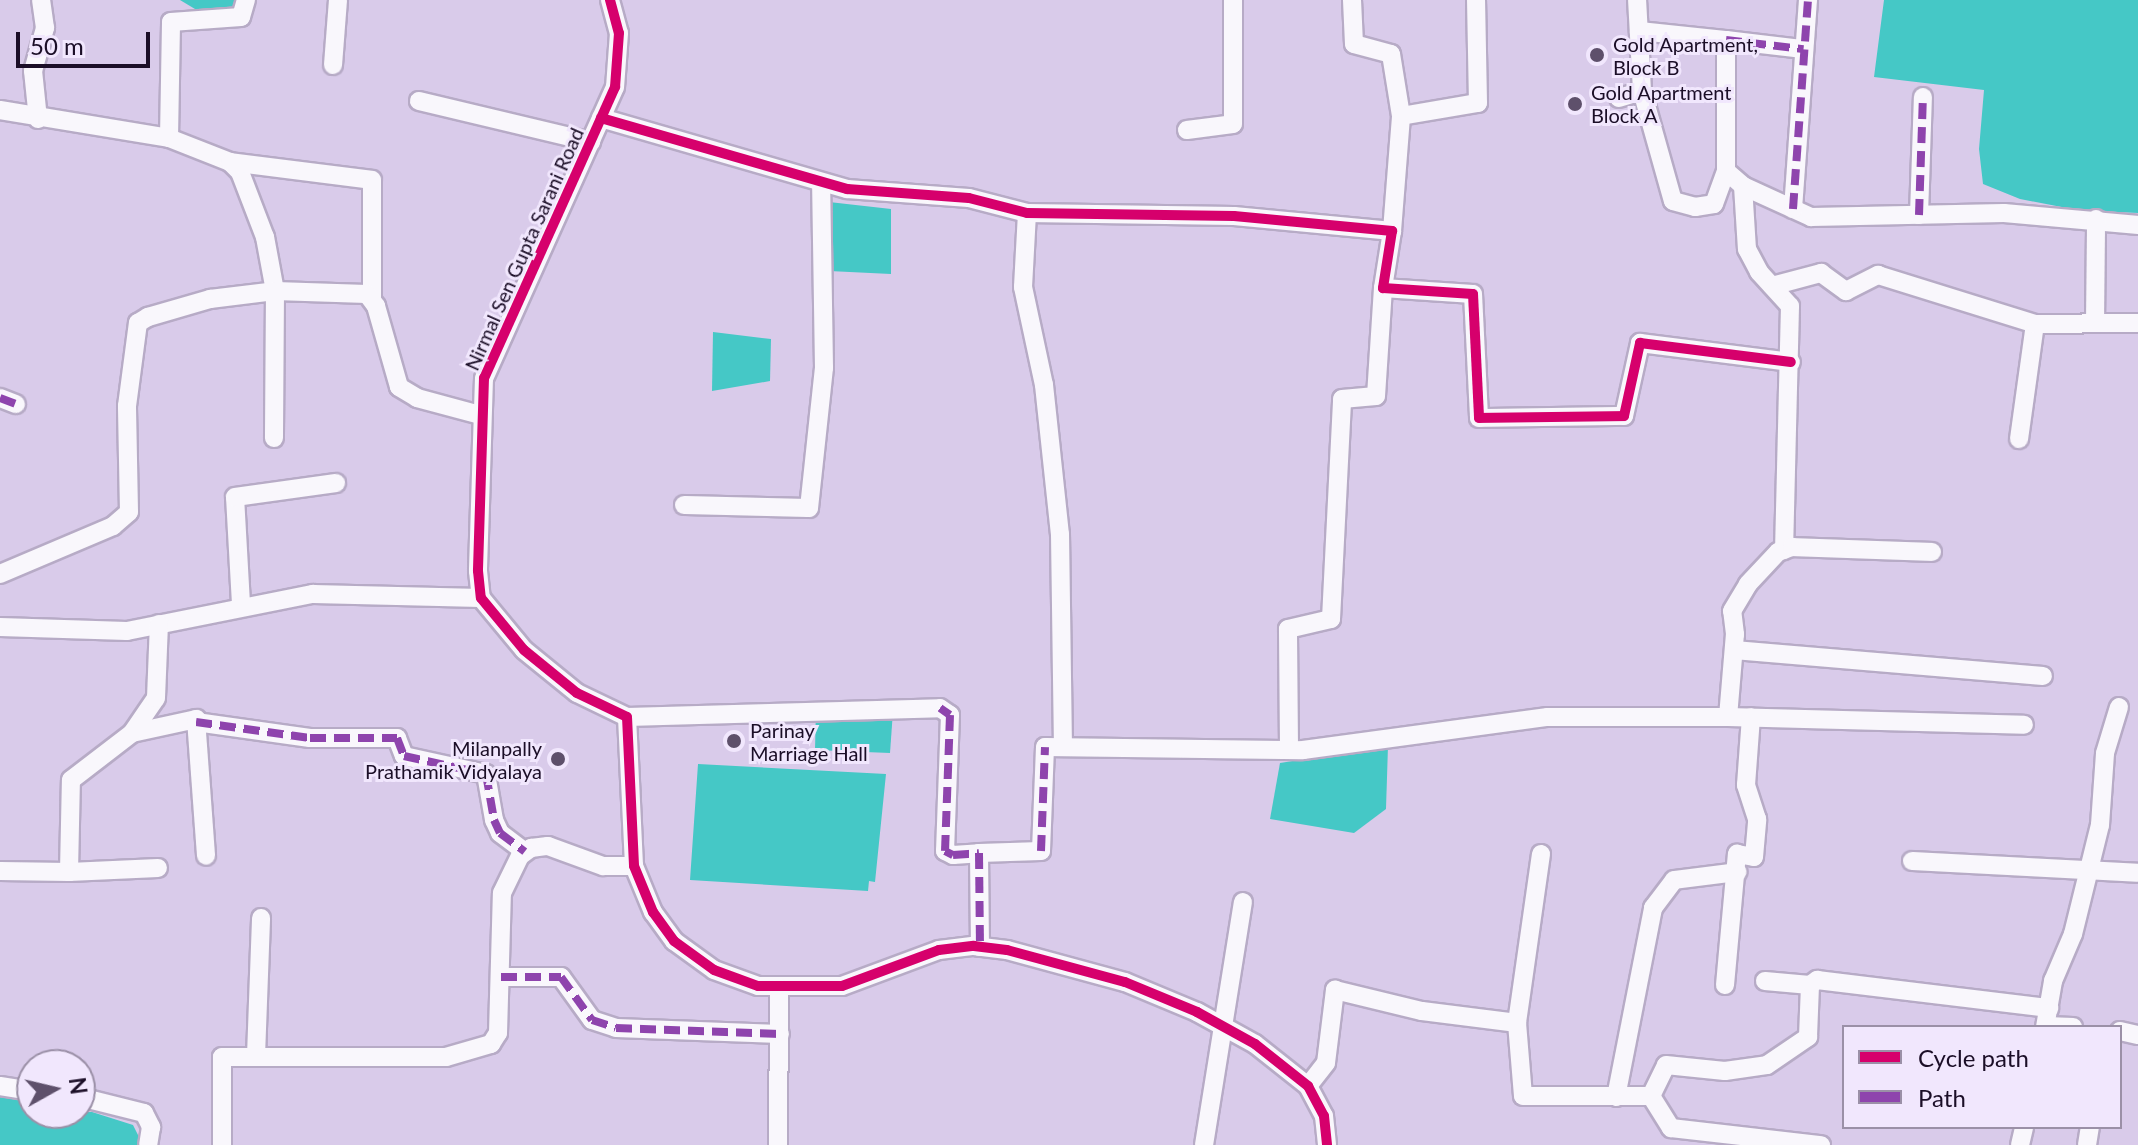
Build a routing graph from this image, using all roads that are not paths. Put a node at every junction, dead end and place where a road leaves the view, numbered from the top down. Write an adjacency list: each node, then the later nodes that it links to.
1 (41, 0): 21 (street)
2 (246, 0): 23 (street)
3 (338, 0): 13 (street)
4 (610, 0): 20 (street, Nirmal Sen Gupta Sarani Road)
5 (1233, 0): 22 (street)
6 (1352, 0): 19 (street)
7 (1476, 0): 19 (street)
8 (1637, 0): 10 (street)
9 (1808, 0): 12 (street)
10 (1639, 31): 11 (street); 14 (street)
11 (1726, 40): 12 (street); 26 (street)
12 (1803, 49): 29 (street)
13 (333, 65)
14 (1642, 91): 16 (street); 26 (street)
15 (1923, 97): 31 (street)
16 (1619, 98)
17 (419, 101): 24 (street)
18 (0, 110): 21 (street)
19 (1401, 116): 34 (street)
20 (601, 118): 24 (street, Nirmal Sen Gupta Sarani Road); 27 (street)
21 (38, 119): 23 (street)
22 (1187, 130)
23 (169, 138): 25 (street)
24 (591, 142): 43 (street, Nirmal Sen Gupta Sarani Road)
25 (230, 162): 37 (street); 38 (street)
26 (1726, 171): 28 (street)
27 (821, 184): 30 (street); 47 (street)
28 (1743, 186): 29 (street); 35 (street)
29 (1793, 209): 31 (street)
30 (1027, 213): 34 (street); 64 (street)
31 (1919, 215): 32 (street)
32 (2096, 219): 33 (street); 39 (street)
33 (2138, 225)
34 (1392, 231): 36 (street)
35 (1772, 286): 41 (street); 42 (street)
36 (1383, 288): 42 (street); 65 (street)
37 (275, 291): 38 (street); 44 (street); 50 (street)
38 (372, 298): 43 (street)
39 (2095, 323): 40 (street); 41 (street)
40 (2138, 323)
41 (2035, 324): 45 (street)
42 (1791, 362): 48 (street)
43 (480, 415): 51 (street, Nirmal Sen Gupta Sarani Road)
44 (274, 438)
45 (2019, 439)
46 (336, 483): 52 (street)
47 (684, 505)
48 (1784, 550): 49 (street); 55 (street)
49 (1932, 552)
50 (0, 574)
51 (481, 598): 52 (street); 58 (street)
52 (241, 604): 53 (street)
53 (159, 624): 54 (street); 63 (street)
54 (0, 627)
55 (1734, 650): 56 (street); 59 (street)
56 (2043, 676)
57 (2119, 707): 77 (street)
58 (627, 717): 67 (street); 71 (street)
59 (1728, 717): 60 (street); 65 (street)
60 (1751, 717): 62 (street); 75 (street)
61 (196, 722): 63 (street); 66 (street); 69 (street)
62 (2024, 725)
63 (132, 733): 74 (street)
64 (1063, 744): 65 (street); 67 (street)
65 (1289, 747)
66 (525, 852): 71 (street); 81 (street)
67 (979, 853): 80 (street)
68 (1541, 854): 87 (street)
69 (206, 856)
70 (1912, 861): 77 (street)
71 (634, 866): 85 (street)
72 (158, 868): 74 (street)
73 (0, 871): 74 (street)
74 (69, 872)
75 (1737, 872): 83 (street); 93 (street)
76 (2138, 873): 77 (street)
77 (2087, 874): 86 (street)
78 (1243, 902): 88 (street)
79 (261, 918): 90 (street)
80 (980, 947): 85 (street); 88 (street)
81 (501, 977): 89 (street); 90 (street)
82 (1765, 981): 84 (street)
83 (1725, 985)
84 (1810, 985): 86 (street); 92 (street)
85 (779, 988): 89 (street)
86 (2047, 1020)
87 (1517, 1023): 91 (street); 93 (street)
88 (1222, 1026): 91 (street); 98 (street)
89 (780, 1034): 97 (street)
90 (256, 1056): 96 (street)
91 (1308, 1086): 99 (street)
92 (1651, 1096): 93 (street); 100 (street)
93 (1616, 1097)
94 (96, 1101): 95 (street)
95 (148, 1145)
96 (222, 1145)
97 (778, 1145)
98 (1204, 1145)
99 (1327, 1145)
100 (1821, 1145)

